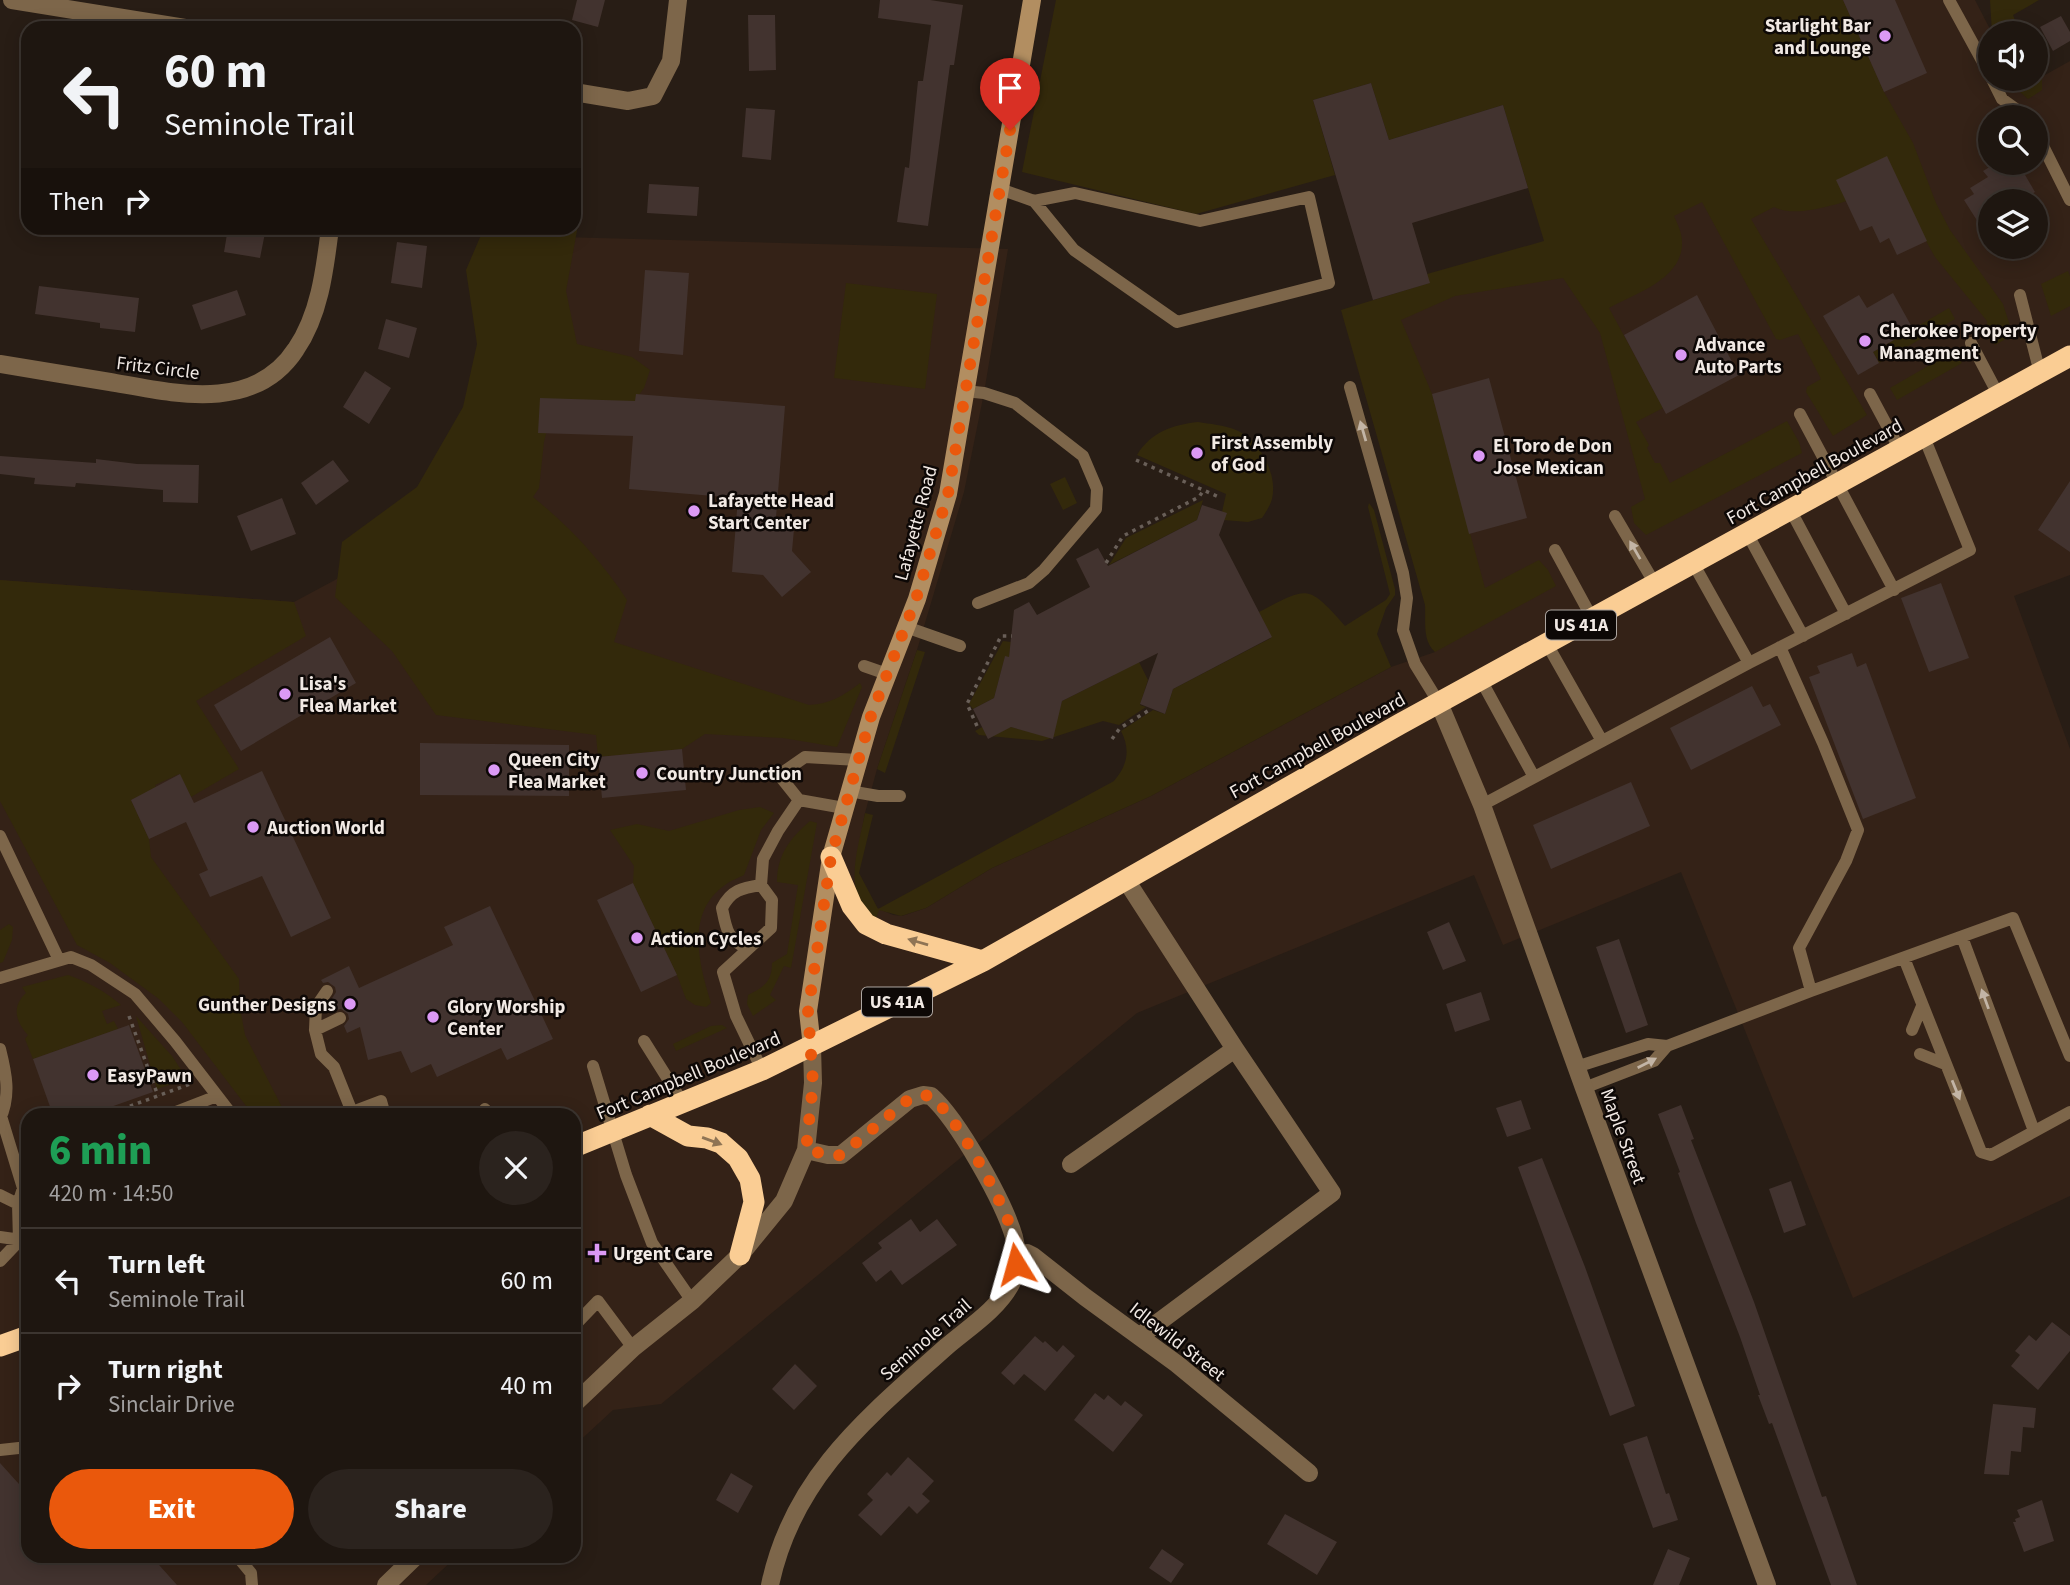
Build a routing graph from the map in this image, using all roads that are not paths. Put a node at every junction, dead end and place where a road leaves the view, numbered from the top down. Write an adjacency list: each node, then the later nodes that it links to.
1 (12, 0): 5 (street)
2 (678, 0): 9 (street)
3 (1032, 0): 12 (main road, Lafayette Road)
4 (1949, 0): 7 (lane)
5 (63, 4): 6 (street)
6 (149, 21)
7 (1978, 53)
8 (1998, 91): 10 (lane)
9 (581, 93)
10 (2010, 105)
11 (2048, 157): 13 (lane)
12 (1000, 189): 14 (lane); 22 (main road, Lafayette Road)
13 (2070, 200)
14 (1034, 201): 14 (lane)
15 (329, 235): 19 (street, Fritz Circle)
16 (2020, 295): 20 (lane)
17 (1971, 342): 24 (lane)
18 (2070, 356): 20 (highway, Fort Campbell Boulevard / US 41A)
19 (0, 364)
20 (2040, 373): 24 (highway, Fort Campbell Boulevard / US 41A)
21 (1350, 387): 48 (lane, one-way to 21)
22 (965, 391): 36 (lane); 39 (main road, Lafayette Road)
23 (1870, 394): 27 (lane)
24 (1999, 396): 26 (highway, Fort Campbell Boulevard / US 41A)
25 (1800, 414): 28 (lane)
26 (1924, 438): 27 (highway, Fort Campbell Boulevard / US 41A); 35 (lane)
27 (1900, 450): 28 (highway, Fort Campbell Boulevard / US 41A)
28 (1837, 484): 29 (highway, Fort Campbell Boulevard / US 41A); 35 (lane)
29 (1791, 511): 31 (highway, Fort Campbell Boulevard / US 41A); 37 (lane)
30 (1615, 516): 34 (lane, one-way to 30)
31 (1747, 533): 33 (highway, Fort Campbell Boulevard / US 41A); 40 (lane)
32 (1555, 550): 38 (lane)
33 (1693, 564): 34 (highway, Fort Campbell Boulevard / US 41A); 44 (lane)
34 (1655, 584): 38 (highway, Fort Campbell Boulevard / US 41A)
35 (1895, 590): 37 (lane)
36 (978, 603)
37 (1846, 614): 40 (lane)
38 (1592, 618): 41 (highway, Fort Campbell Boulevard / US 41A)
39 (906, 627): 42 (lane); 46 (main road, Lafayette Road)
40 (1803, 636): 43 (lane)
41 (1547, 644): 47 (highway, Fort Campbell Boulevard / US 41A); 49 (lane)
42 (960, 646)
43 (1780, 647): 44 (lane); 67 (lane)
44 (1749, 663): 49 (lane)
45 (864, 666): 46 (lane)
46 (887, 674): 50 (main road, Lafayette Road)
47 (1481, 680): 48 (highway, Fort Campbell Boulevard / US 41A); 51 (lane)
48 (1439, 703): 55 (street, Maple Street); 58 (highway, Fort Campbell Boulevard / US 41A)
49 (1602, 741): 51 (lane)
50 (858, 760): 53 (lane); 54 (main road, Lafayette Road)
51 (1534, 777): 55 (lane)
52 (900, 796): 54 (lane)
53 (799, 800): 54 (lane); 59 (lane)
54 (846, 800): 57 (main road, Lafayette Road)
55 (1482, 805): 81 (street, Maple Street)
56 (0, 836): 63 (lane)
57 (831, 857): 64 (highway, one-way to 57); 73 (main road, Lafayette Road)
58 (1126, 880): 64 (highway, Fort Campbell Boulevard / US 41A); 76 (street)
59 (761, 886): 61 (lane); 61 (lane)
60 (1962, 937): 62 (lane); 78 (lane); 95 (lane, one-way to 60)
61 (747, 948): 82 (lane)
62 (1904, 958): 67 (lane); 68 (lane)
63 (59, 960): 65 (lane); 84 (lane)
64 (983, 961): 73 (highway, Fort Campbell Boulevard / US 41A)
65 (0, 978)
66 (327, 991): 70 (lane)
67 (1811, 991): 74 (lane)
68 (1922, 1006): 71 (lane); 79 (lane)
69 (340, 1018): 70 (lane)
70 (315, 1030): 88 (lane)
71 (1912, 1030)
72 (644, 1041): 85 (lane)
73 (811, 1046): 82 (highway, Fort Campbell Boulevard / US 41A); 97 (street)
74 (1667, 1046): 81 (lane); 83 (lane, one-way to 74)
75 (0, 1049): 93 (lane)
76 (1235, 1049): 98 (street); 114 (street)
77 (1920, 1054): 79 (lane)
78 (2070, 1056)
79 (1945, 1064): 95 (lane, one-way to 95)
80 (593, 1066): 94 (lane)
81 (1576, 1067): 83 (street, Maple Street)
82 (762, 1070): 85 (highway, Fort Campbell Boulevard / US 41A)
83 (1584, 1088): 127 (street, Maple Street)
84 (217, 1096): 86 (lane); 87 (lane)
85 (683, 1103): 92 (highway, Fort Campbell Boulevard / US 41A)
86 (192, 1108)
87 (226, 1108)
88 (350, 1108)
89 (363, 1108): 90 (lane)
90 (383, 1108)
91 (2070, 1112): 95 (lane)
92 (650, 1115): 94 (highway, Fort Campbell Boulevard / US 41A); 109 (highway, one-way to 109)
93 (1, 1117): 99 (lane)
94 (613, 1131): 96 (highway, Fort Campbell Boulevard / US 41A); 112 (lane)
95 (2034, 1131)
96 (581, 1144)
97 (806, 1150): 109 (street); 110 (street, Seminole Trail)
98 (1071, 1164)
99 (21, 1182)
100 (21, 1194): 102 (lane)
101 (0, 1195): 102 (lane)
102 (18, 1204): 103 (lane)
103 (21, 1222)
104 (0, 1237): 105 (lane)
105 (21, 1240)
106 (21, 1242): 108 (lane)
107 (21, 1244): 111 (lane)
108 (0, 1248)
109 (740, 1255): 112 (street)
110 (1016, 1255): 114 (street, Idlewild Street); 126 (street, Seminole Trail)
111 (0, 1261)
112 (692, 1301): 117 (street)
113 (581, 1319): 117 (lane)
114 (1140, 1336): 121 (street, Idlewild Street)
115 (21, 1338): 116 (highway)
116 (0, 1346)
117 (633, 1348): 118 (street)
118 (581, 1397)
119 (21, 1447): 120 (lane)
120 (0, 1450)
121 (1309, 1474)
122 (243, 1563): 124 (lane)
123 (409, 1563): 125 (street)
124 (252, 1585)
125 (386, 1585)
126 (770, 1585)
127 (1767, 1585)

